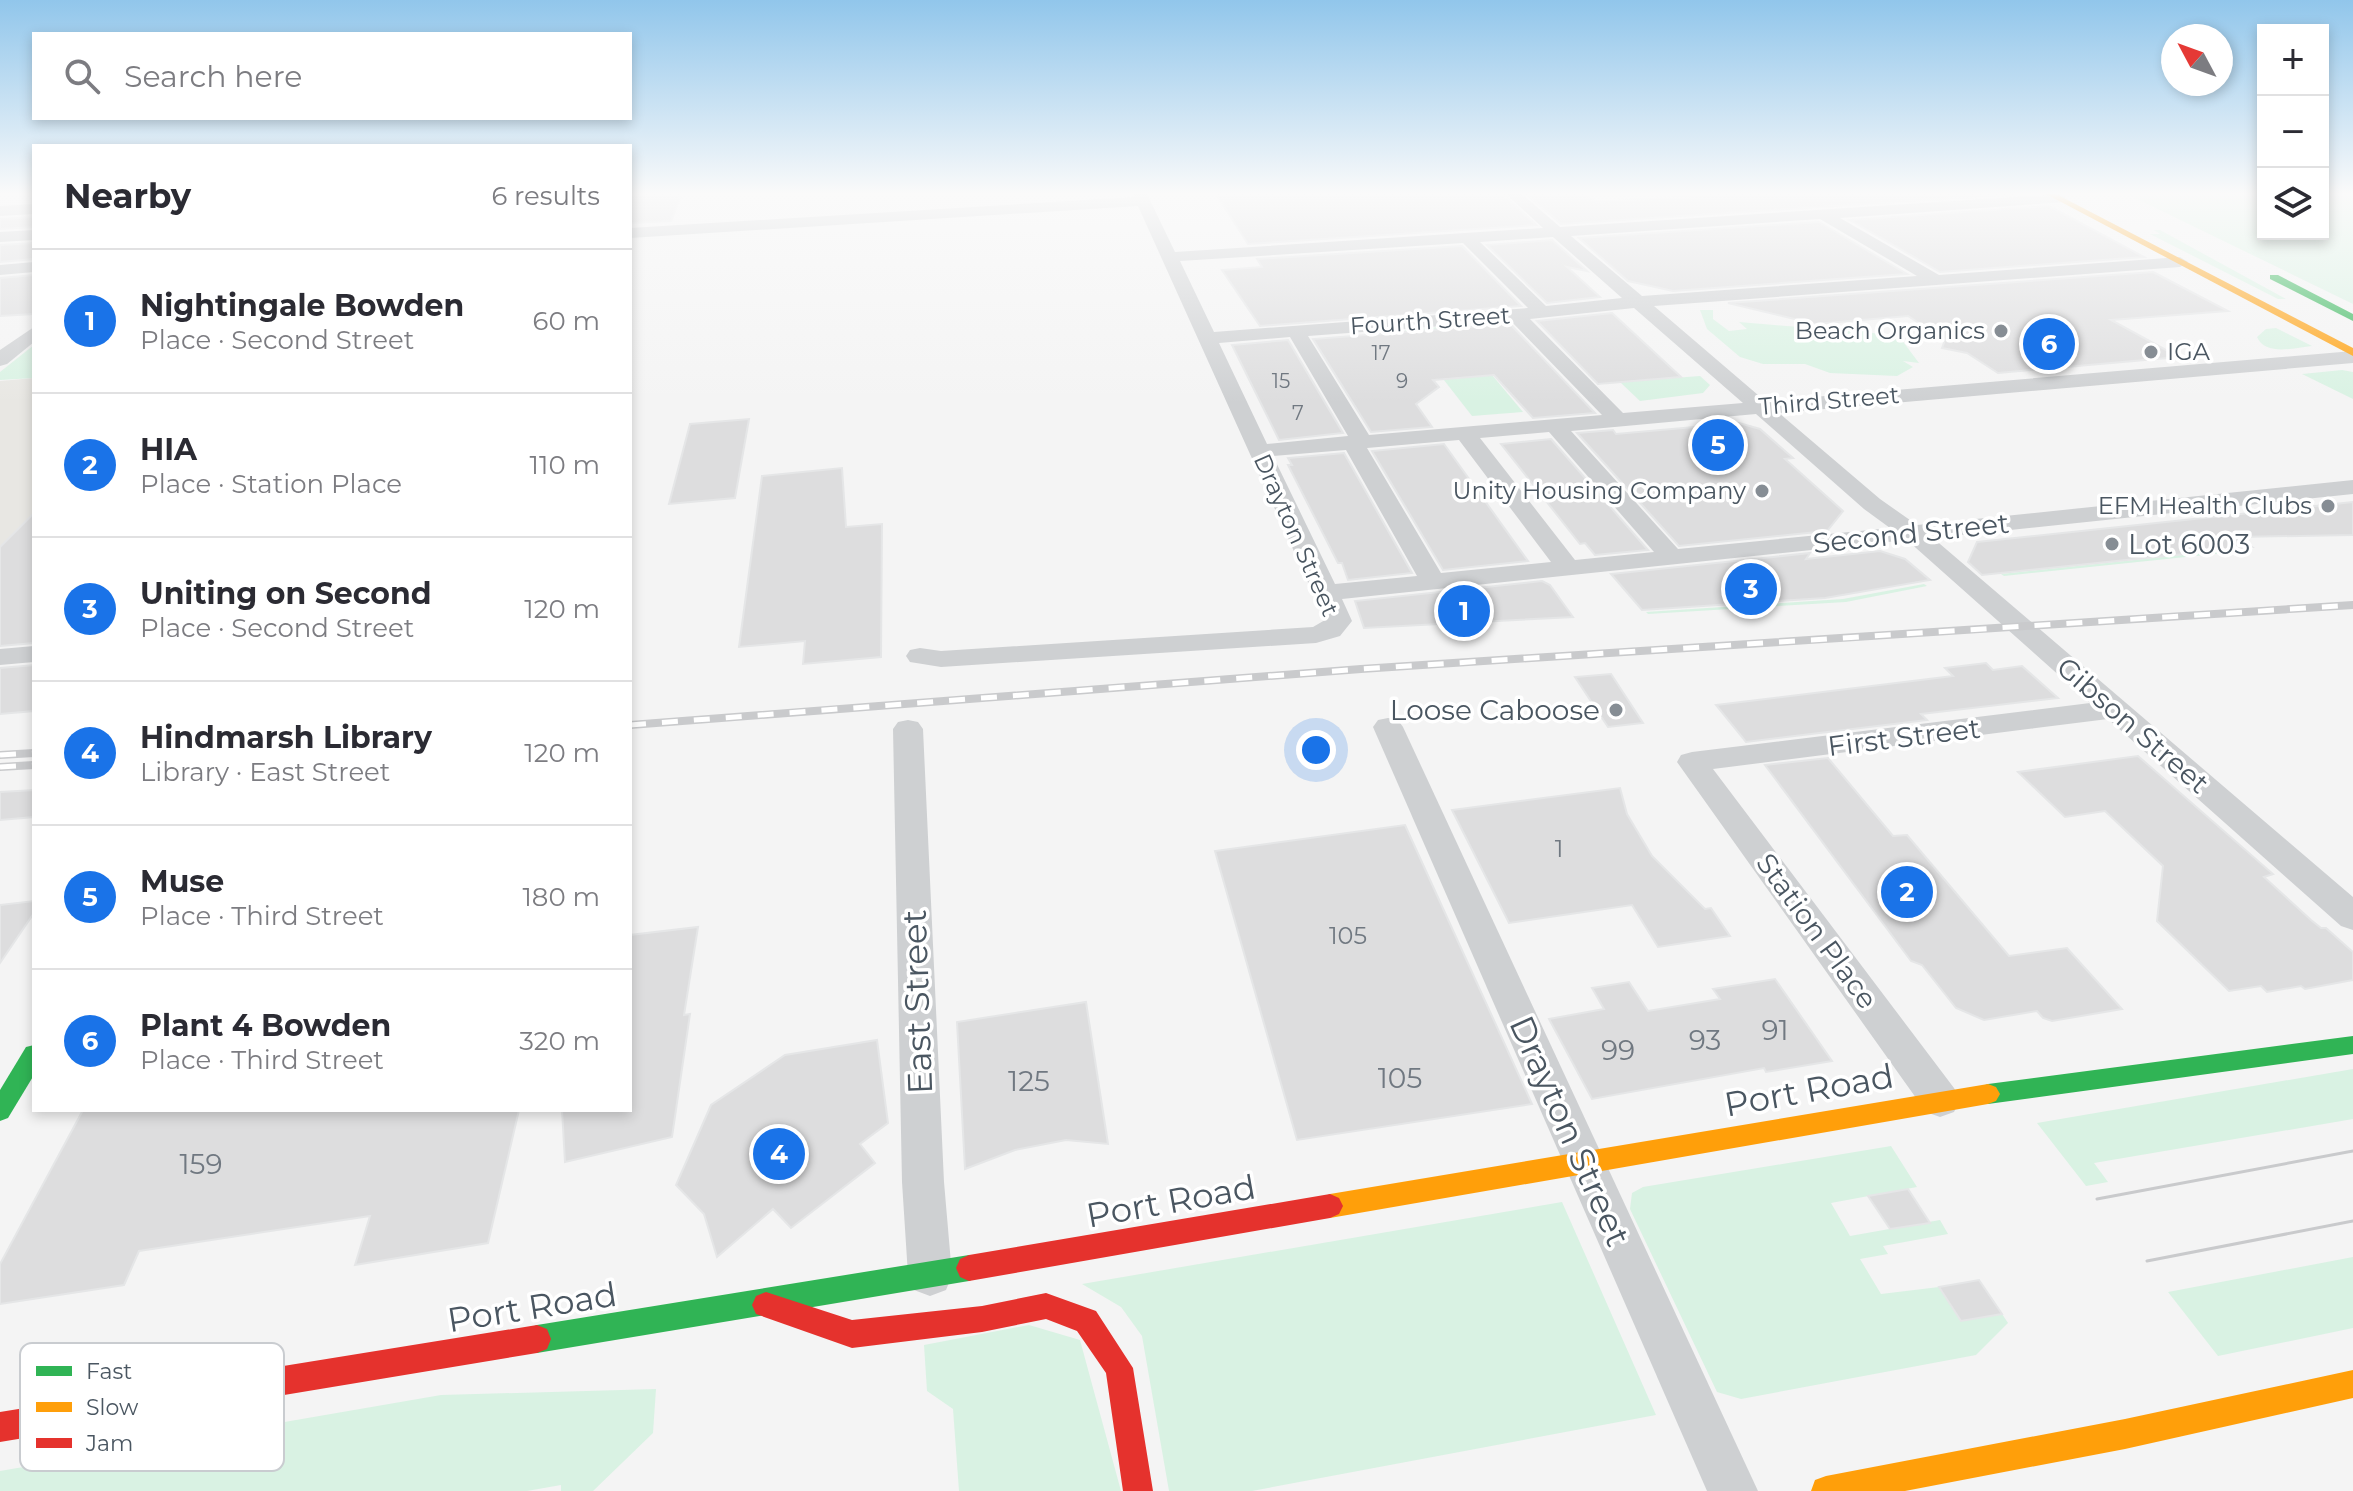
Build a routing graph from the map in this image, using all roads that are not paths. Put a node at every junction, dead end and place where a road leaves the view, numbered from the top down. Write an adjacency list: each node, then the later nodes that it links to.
1 (1172, 264): 17 (street, Drayton Street)
2 (1493, 264): 11 (street)
3 (1601, 264): 10 (street, Gibson Street)
4 (1908, 264): 9 (street)
5 (2159, 264): 9 (street, Fourth Street)
6 (2183, 264): 18 (main road)
7 (32, 267): 8 (street)
8 (0, 270)
9 (1936, 280): 10 (street, Fourth Street)
10 (1644, 301): 11 (street, Fourth Street); 20 (street, Gibson Street)
11 (1542, 312): 12 (street, Fourth Street)
12 (1516, 315): 14 (street, Fourth Street); 21 (street)
13 (2353, 315): 15 (main road)
14 (1296, 331): 17 (street, Fourth Street); 24 (street)
15 (2353, 331)
16 (32, 335): 19 (street)
17 (1205, 338): 25 (street, Drayton Street)
18 (2353, 355): 20 (street, Third Street)
19 (0, 360)
20 (1767, 406): 21 (street, Third Street); 27 (street, Gibson Street)
21 (1617, 419): 22 (street, Third Street)
22 (1554, 425): 23 (street, Third Street); 28 (street)
23 (1465, 433): 24 (street, Third Street); 29 (street)
24 (1357, 442): 25 (street, Third Street); 30 (street)
25 (1258, 451): 31 (street, Drayton Street)
26 (2353, 487): 27 (street, Second Street)
27 (1913, 533): 28 (street, Second Street); 35 (street, Gibson Street)
28 (1673, 558): 29 (street, Second Street)
29 (1568, 568): 30 (street, Second Street)
30 (1433, 582): 31 (street, Second Street)
31 (1325, 593): 33 (street, Drayton Street)
32 (32, 654): 34 (street)
33 (920, 656)
34 (0, 657)
35 (2115, 709): 38 (street, First Street); 39 (street, Gibson Street)
36 (1388, 727): 44 (street, Drayton Street)
37 (908, 729): 45 (street, East Street)
38 (1692, 762): 42 (street, Station Place)
39 (2353, 917)
40 (2353, 1045): 42 (main road, Port Road)
41 (32, 1057): 43 (main road)
42 (1940, 1100): 44 (main road, Port Road)
43 (0, 1111)
44 (1585, 1163): 45 (main road, Port Road); 52 (street, Drayton Street)
45 (930, 1275): 46 (main road, Port Road)
46 (760, 1303): 47 (main road, Port Road); 51 (main road)
47 (284, 1381)
48 (2353, 1384): 53 (main road)
49 (20, 1424): 50 (main road, Port Road)
50 (0, 1427)
51 (1138, 1491)
52 (1733, 1491)
53 (1826, 1491)

